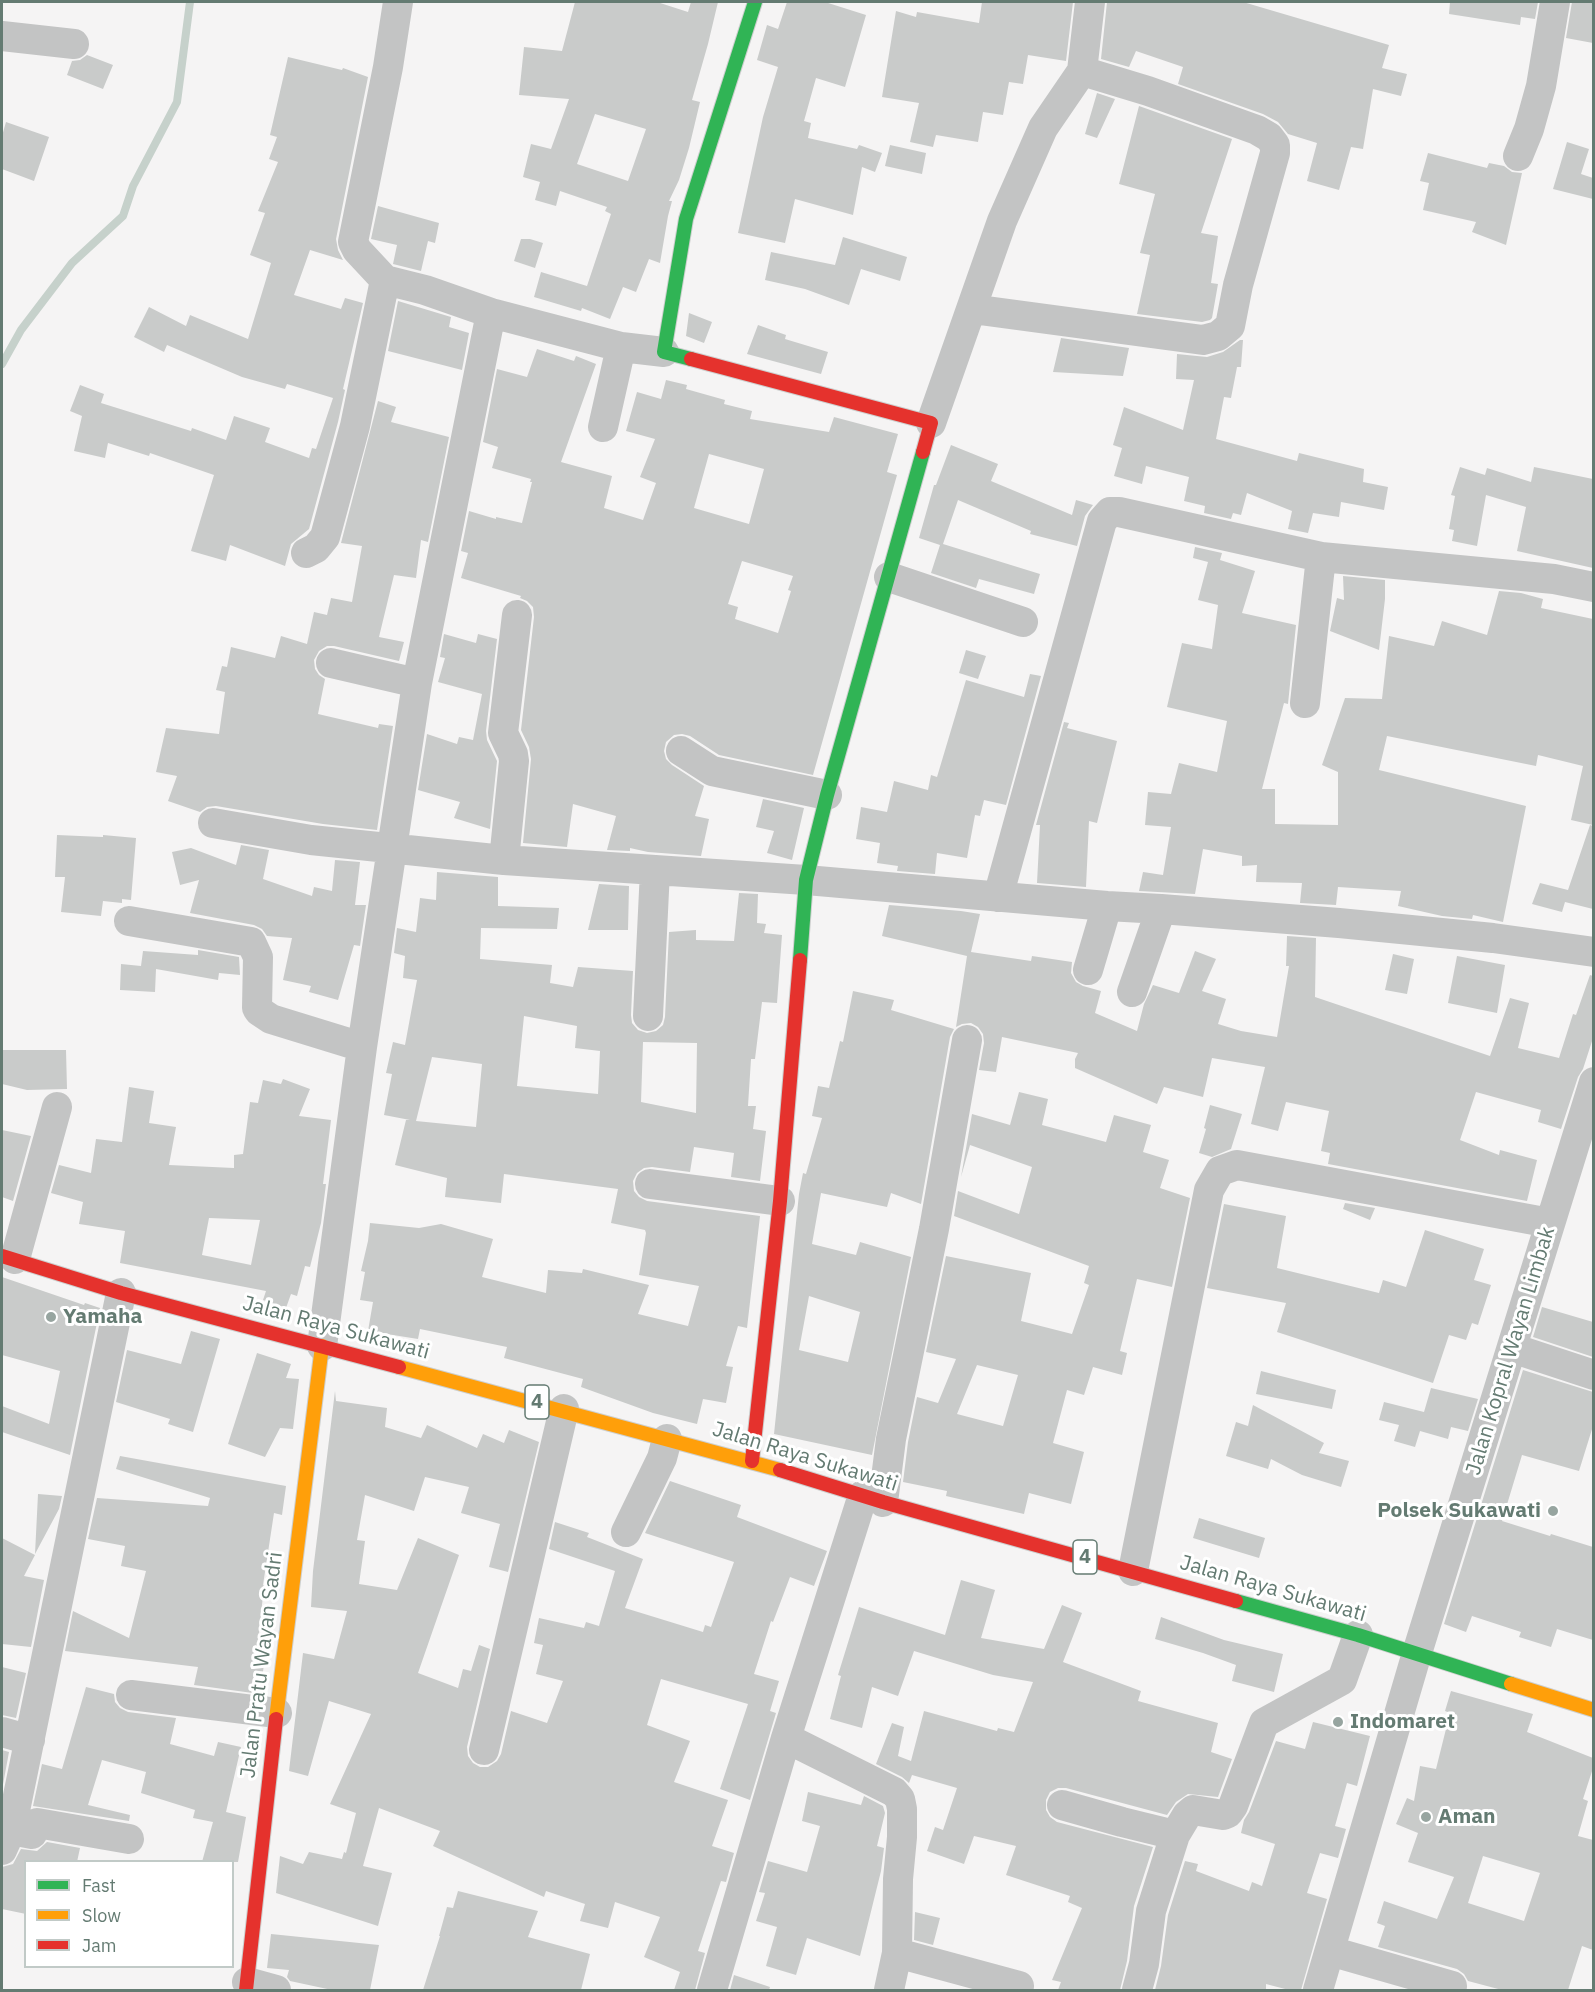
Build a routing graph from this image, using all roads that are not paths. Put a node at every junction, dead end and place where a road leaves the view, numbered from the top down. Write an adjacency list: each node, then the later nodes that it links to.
1 (398, 2): 9 (street)
2 (755, 2): 13 (main road)
3 (1090, 2): 7 (street)
4 (1555, 2): 8 (street)
5 (2, 36): 6 (street)
6 (74, 44)
7 (1082, 70): 10 (street); 10 (street)
8 (1518, 156)
9 (385, 280): 11 (street); 16 (street)
10 (972, 309): 14 (street)
11 (491, 313): 12 (street); 23 (street)
12 (621, 347): 13 (street); 15 (street)
13 (664, 352): 14 (main road)
14 (931, 423): 18 (main road)
15 (603, 428)
16 (306, 553)
17 (1321, 557): 19 (street); 24 (street); 32 (street)
18 (890, 577): 21 (street); 26 (main road)
19 (1593, 587)
20 (518, 615): 29 (street)
21 (1023, 622)
22 (331, 663): 23 (street)
23 (417, 683): 28 (street)
24 (1305, 703)
25 (681, 751): 26 (street)
26 (827, 795): 31 (main road)
27 (213, 823): 28 (street)
28 (392, 848): 29 (street); 41 (street)
29 (504, 860): 30 (street)
30 (655, 870): 31 (street); 39 (street)
31 (806, 880): 32 (street); 45 (main road)
32 (998, 897): 33 (street)
33 (1107, 906): 34 (street); 37 (street)
34 (1161, 909): 36 (street); 38 (street)
35 (129, 921): 41 (street)
36 (1593, 952)
37 (1088, 970)
38 (1132, 993)
39 (648, 1016)
40 (967, 1040): 55 (street)
41 (362, 1047): 49 (street)
42 (1593, 1082): 46 (street, Jalan Kopral Wayan Limbak)
43 (57, 1107): 47 (street)
44 (650, 1184): 45 (street)
45 (780, 1201): 54 (main road)
46 (1550, 1223): 50 (street, Jalan Kopral Wayan Limbak); 57 (street)
47 (8, 1258): 48 (main road, Jalan Raya Sukawati / 4)
48 (121, 1293): 49 (main road, Jalan Raya Sukawati / 4); 65 (street)
49 (322, 1346): 52 (main road, Jalan Raya Sukawati / 4); 62 (main road, Jalan Pratu Wayan Sadri)
50 (1512, 1348): 51 (street); 59 (street, Jalan Kopral Wayan Limbak)
51 (1593, 1375)
52 (564, 1409): 53 (main road, Jalan Raya Sukawati / 4); 66 (street)
53 (667, 1439): 54 (main road, Jalan Raya Sukawati / 4); 56 (street)
54 (752, 1461): 55 (main road, Jalan Raya Sukawati / 4)
55 (873, 1499): 57 (main road, Jalan Raya Sukawati / 4); 64 (street)
56 (626, 1532)
57 (1133, 1571): 58 (main road, Jalan Raya Sukawati / 4)
58 (1358, 1635): 59 (main road, Jalan Raya Sukawati / 4); 68 (street)
59 (1417, 1653): 61 (main road, Jalan Raya Sukawati / 4); 71 (street, Jalan Kopral Wayan Limbak)
60 (130, 1695): 62 (street)
61 (1593, 1710)
62 (277, 1713): 73 (main road, Jalan Pratu Wayan Sadri)
63 (2, 1732): 65 (street)
64 (786, 1738): 72 (street); 77 (street)
65 (30, 1740): 70 (street)
66 (484, 1750)
67 (1062, 1805): 68 (street)
68 (1175, 1835): 79 (street)
69 (129, 1839): 70 (street)
70 (6, 1840)
71 (1330, 1951): 75 (street); 80 (street, Jalan Kopral Wayan Limbak)
72 (897, 1953): 74 (street); 78 (street)
73 (247, 1986): 76 (street)
74 (1019, 1986)
75 (1452, 1986)
76 (276, 1990)
77 (712, 1990)
78 (889, 1990)
79 (1137, 1990)
80 (1318, 1990)

